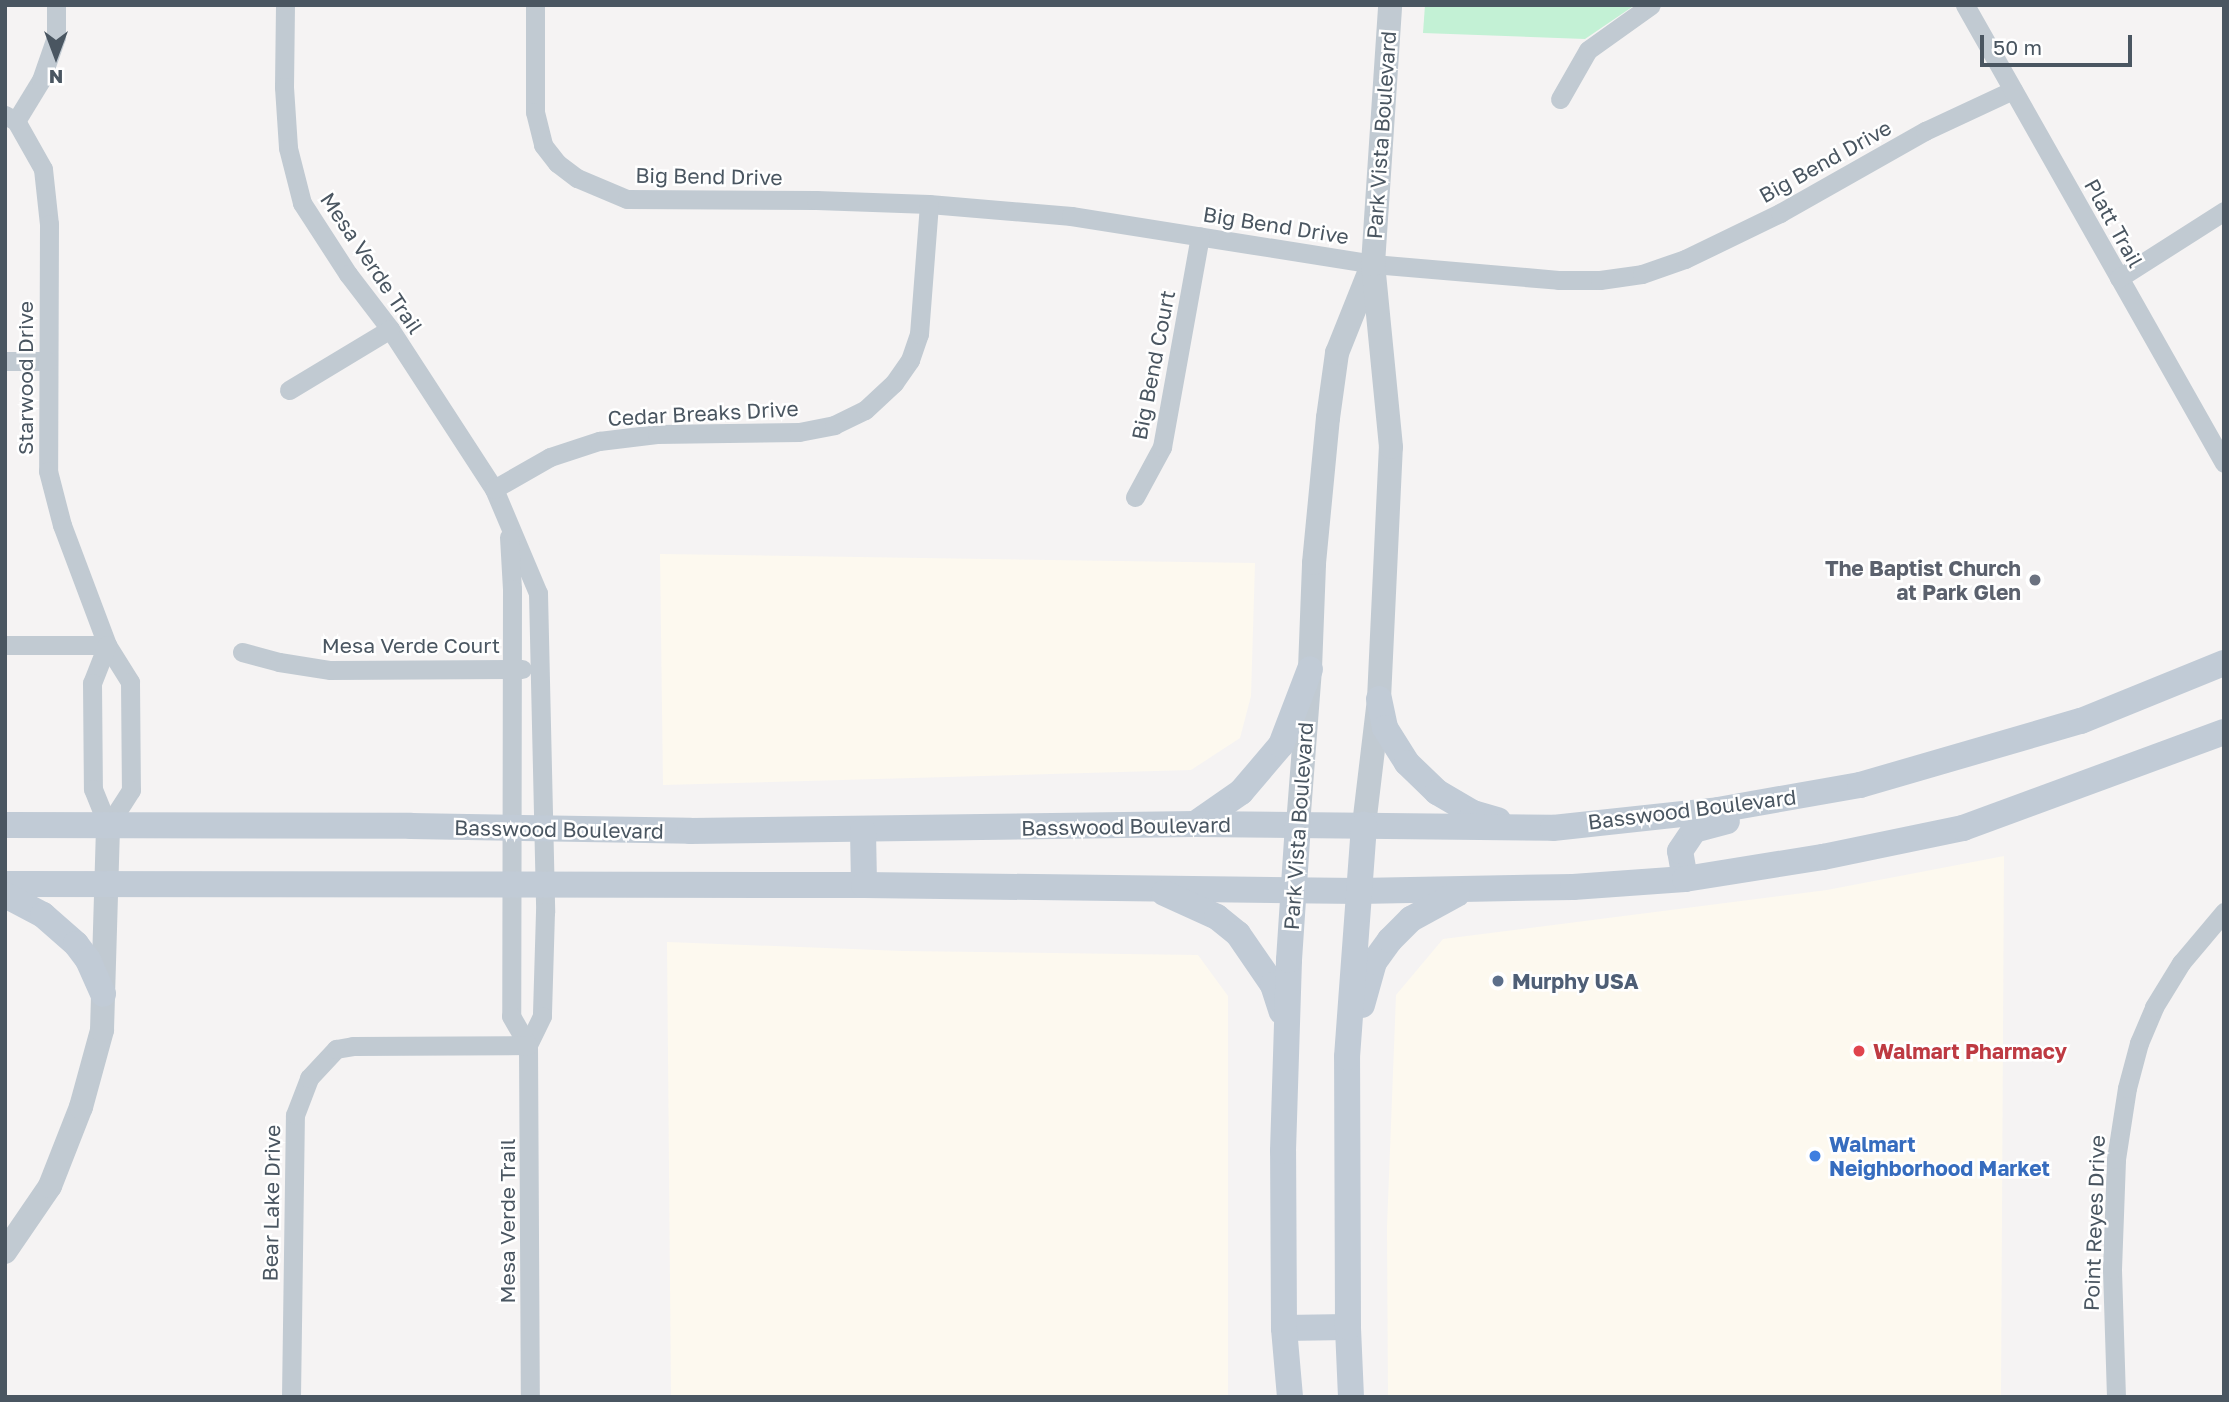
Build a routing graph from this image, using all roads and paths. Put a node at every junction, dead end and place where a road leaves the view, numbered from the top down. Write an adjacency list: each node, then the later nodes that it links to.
1 (56, 5): 9 (street)
2 (285, 5): 15 (street, Mesa Verde Trail)
3 (535, 5): 10 (street, Big Bend Drive)
4 (1390, 5): 13 (street, Park Vista Boulevard)
5 (1651, 5): 8 (street)
6 (1965, 5): 7 (street, Platt Trail)
7 (2013, 90): 13 (street, Big Bend Drive); 14 (street, Platt Trail)
8 (1560, 99)
9 (11, 118): 17 (street, Starwood Drive)
10 (929, 204): 12 (street, Big Bend Drive); 20 (street, Cedar Breaks Drive)
11 (2224, 211): 14 (street)
12 (1200, 236): 13 (street, Big Bend Drive); 21 (street, Big Bend Court)
13 (1373, 264): 28 (street, Park Vista Boulevard); 30 (street, Park Vista Boulevard)
14 (2119, 278): 19 (street, Platt Trail)
15 (390, 329): 18 (street); 20 (street, Mesa Verde Trail)
16 (5, 361): 17 (street)
17 (47, 361): 24 (street, Starwood Drive)
18 (289, 390)
19 (2224, 463)
20 (494, 489): 22 (street, Mesa Verde Trail)
21 (1135, 496)
22 (508, 518): 26 (street, Mesa Verde Trail); 27 (street, Mesa Verde Trail)
23 (5, 645): 24 (street)
24 (107, 645): 37 (street); 37 (street, Starwood Drive)
25 (242, 652): 26 (street, Mesa Verde Court)
26 (510, 668): 27 (street, Mesa Verde Court); 39 (street, Mesa Verde Trail)
27 (540, 669): 40 (street, Mesa Verde Trail)
28 (1310, 669): 33 (main road); 35 (street, Park Vista Boulevard)
29 (2222, 670): 32 (main road, Basswood Boulevard)
30 (1379, 699): 36 (street, Park Vista Boulevard); 38 (main road)
31 (2224, 732): 42 (main road)
32 (1860, 785): 38 (main road, Basswood Boulevard); 42 (main road)
33 (1195, 824): 35 (main road, Basswood Boulevard); 41 (main road, Basswood Boulevard)
34 (5, 825): 37 (main road, Basswood Boulevard)
35 (1298, 825): 36 (main road, Basswood Boulevard); 49 (main road, Park Vista Boulevard)
36 (1364, 825): 38 (main road, Basswood Boulevard); 50 (main road, Park Vista Boulevard)
37 (108, 826): 39 (main road, Basswood Boulevard); 44 (street)
38 (1523, 827)
39 (510, 828): 40 (main road, Basswood Boulevard); 45 (street, Mesa Verde Trail)
40 (543, 828): 41 (main road, Basswood Boulevard); 46 (street, Mesa Verde Trail)
41 (863, 831): 47 (main road)
42 (1685, 879): 51 (main road)
43 (5, 884): 44 (main road)
44 (108, 885): 45 (main road); 54 (street)
45 (510, 885): 46 (main road); 56 (street, Mesa Verde Trail)
46 (544, 885): 47 (main road); 56 (street, Mesa Verde Trail)
47 (864, 886): 48 (main road)
48 (1156, 889): 49 (main road); 55 (main road)
49 (1294, 891): 50 (main road); 55 (main road, Park Vista Boulevard)
50 (1359, 891): 51 (main road); 57 (main road, Park Vista Boulevard)
51 (1465, 891): 57 (main road)
52 (5, 895): 54 (main road)
53 (2224, 912): 65 (street, Point Reyes Drive)
54 (103, 994): 58 (street)
55 (1287, 1025): 60 (main road, Park Vista Boulevard)
56 (528, 1045): 61 (street, Bear Lake Drive); 62 (street, Mesa Verde Trail)
57 (1347, 1057): 59 (main road, Park Vista Boulevard)
58 (5, 1252)
59 (1348, 1326): 60 (main road); 64 (main road, Park Vista Boulevard)
60 (1284, 1328): 63 (main road, Park Vista Boulevard)
61 (291, 1397)
62 (530, 1397)
63 (1290, 1397)
64 (1351, 1397)
65 (2116, 1397)

